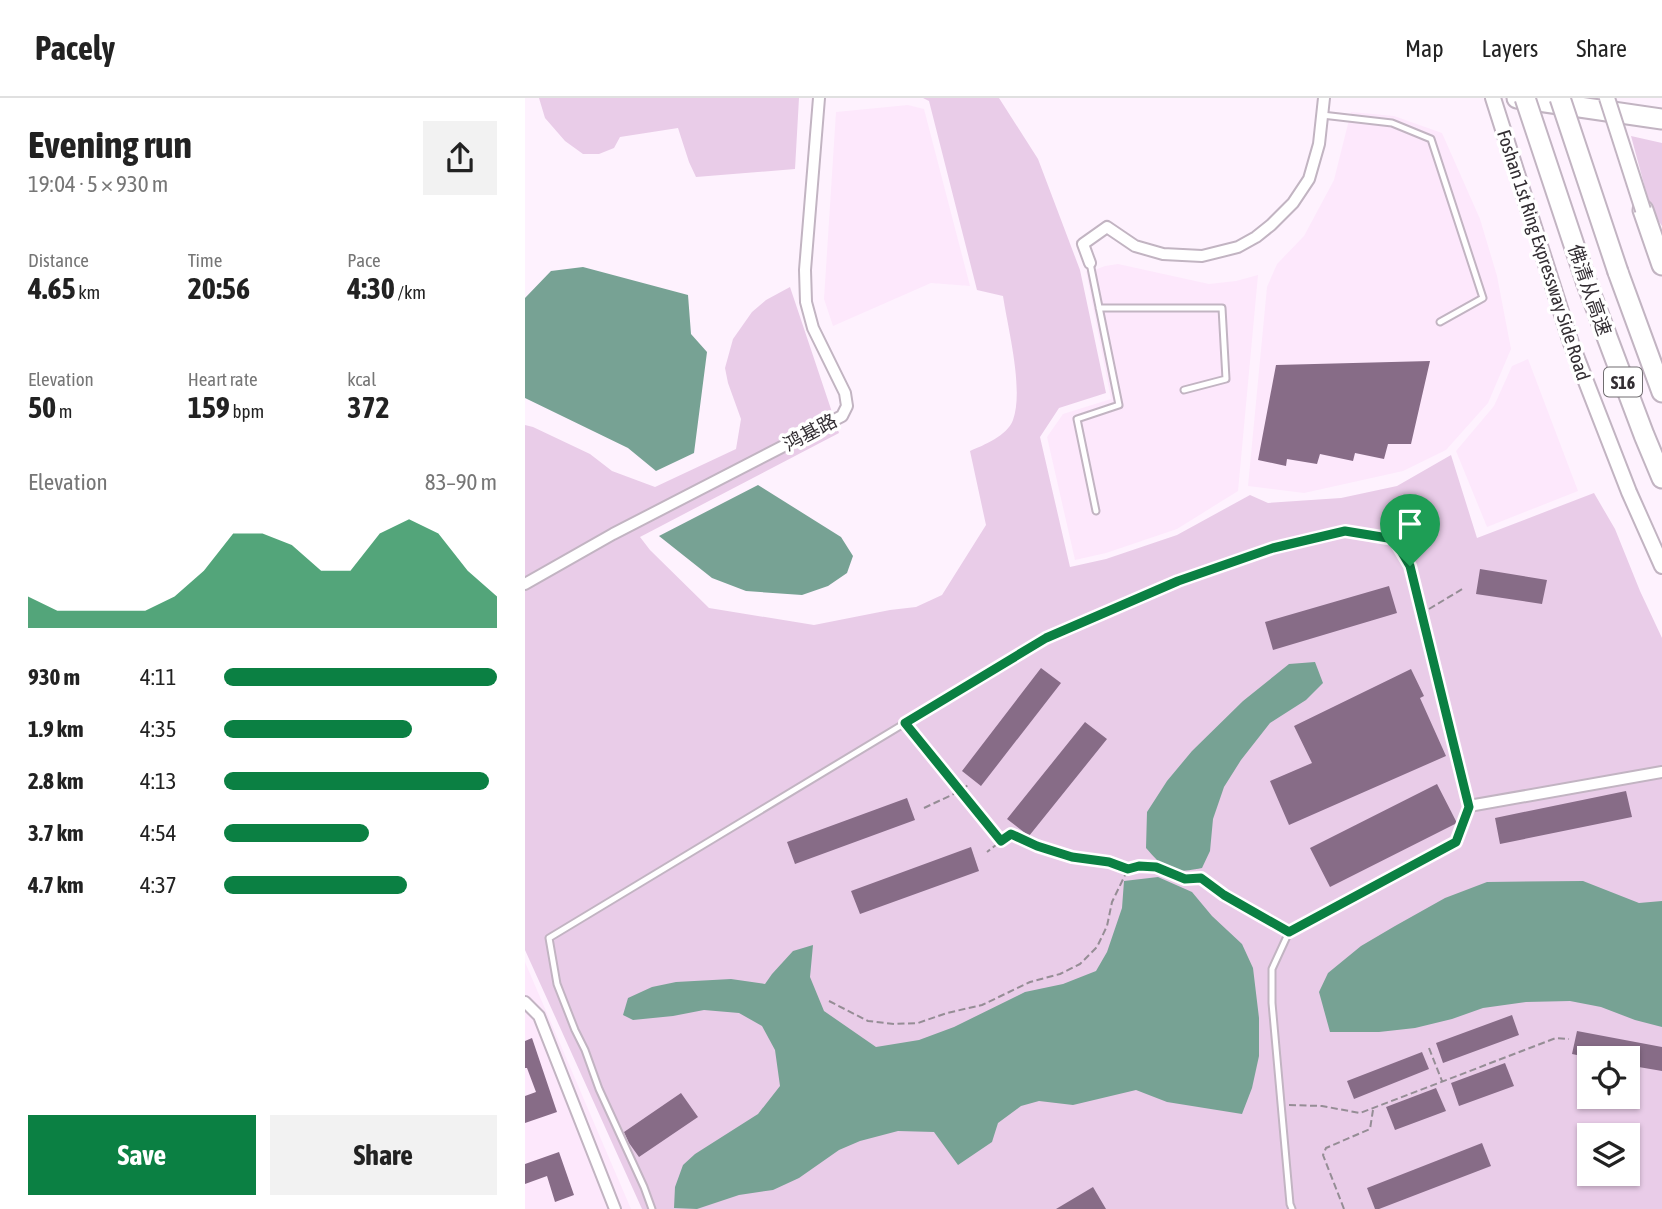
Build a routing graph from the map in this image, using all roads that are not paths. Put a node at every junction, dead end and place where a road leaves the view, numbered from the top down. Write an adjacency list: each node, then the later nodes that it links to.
1 (820, 98): 21 (street, 鸿基路)
2 (1324, 98): 8 (street)
3 (1493, 98): 20 (main road, Foshan 1st Ring Expressway Side Road)
4 (1517, 98): 9 (highway)
5 (1525, 98): 18 (highway, 佛清从高速 / S16, bridge)
6 (1560, 98): 17 (highway, 佛清从高速 / S16, bridge)
7 (1607, 98): 10 (main road, bridge)
8 (1322, 115): 12 (street); 15 (lane)
9 (1661, 119)
10 (1643, 210): 11 (main road); 13 (highway)
11 (1662, 239)
12 (1090, 263): 14 (lane)
13 (1662, 265)
14 (1099, 308): 16 (lane); 19 (lane)
15 (1440, 322)
16 (1184, 390)
17 (1662, 392)
18 (1662, 478)
19 (1096, 511)
20 (1662, 566)
21 (525, 584)
22 (1662, 772): 23 (street)
23 (1469, 807): 26 (lane); 27 (lane)
24 (525, 1002): 25 (street)
25 (615, 1209)
26 (652, 1209)
27 (1292, 1209)

